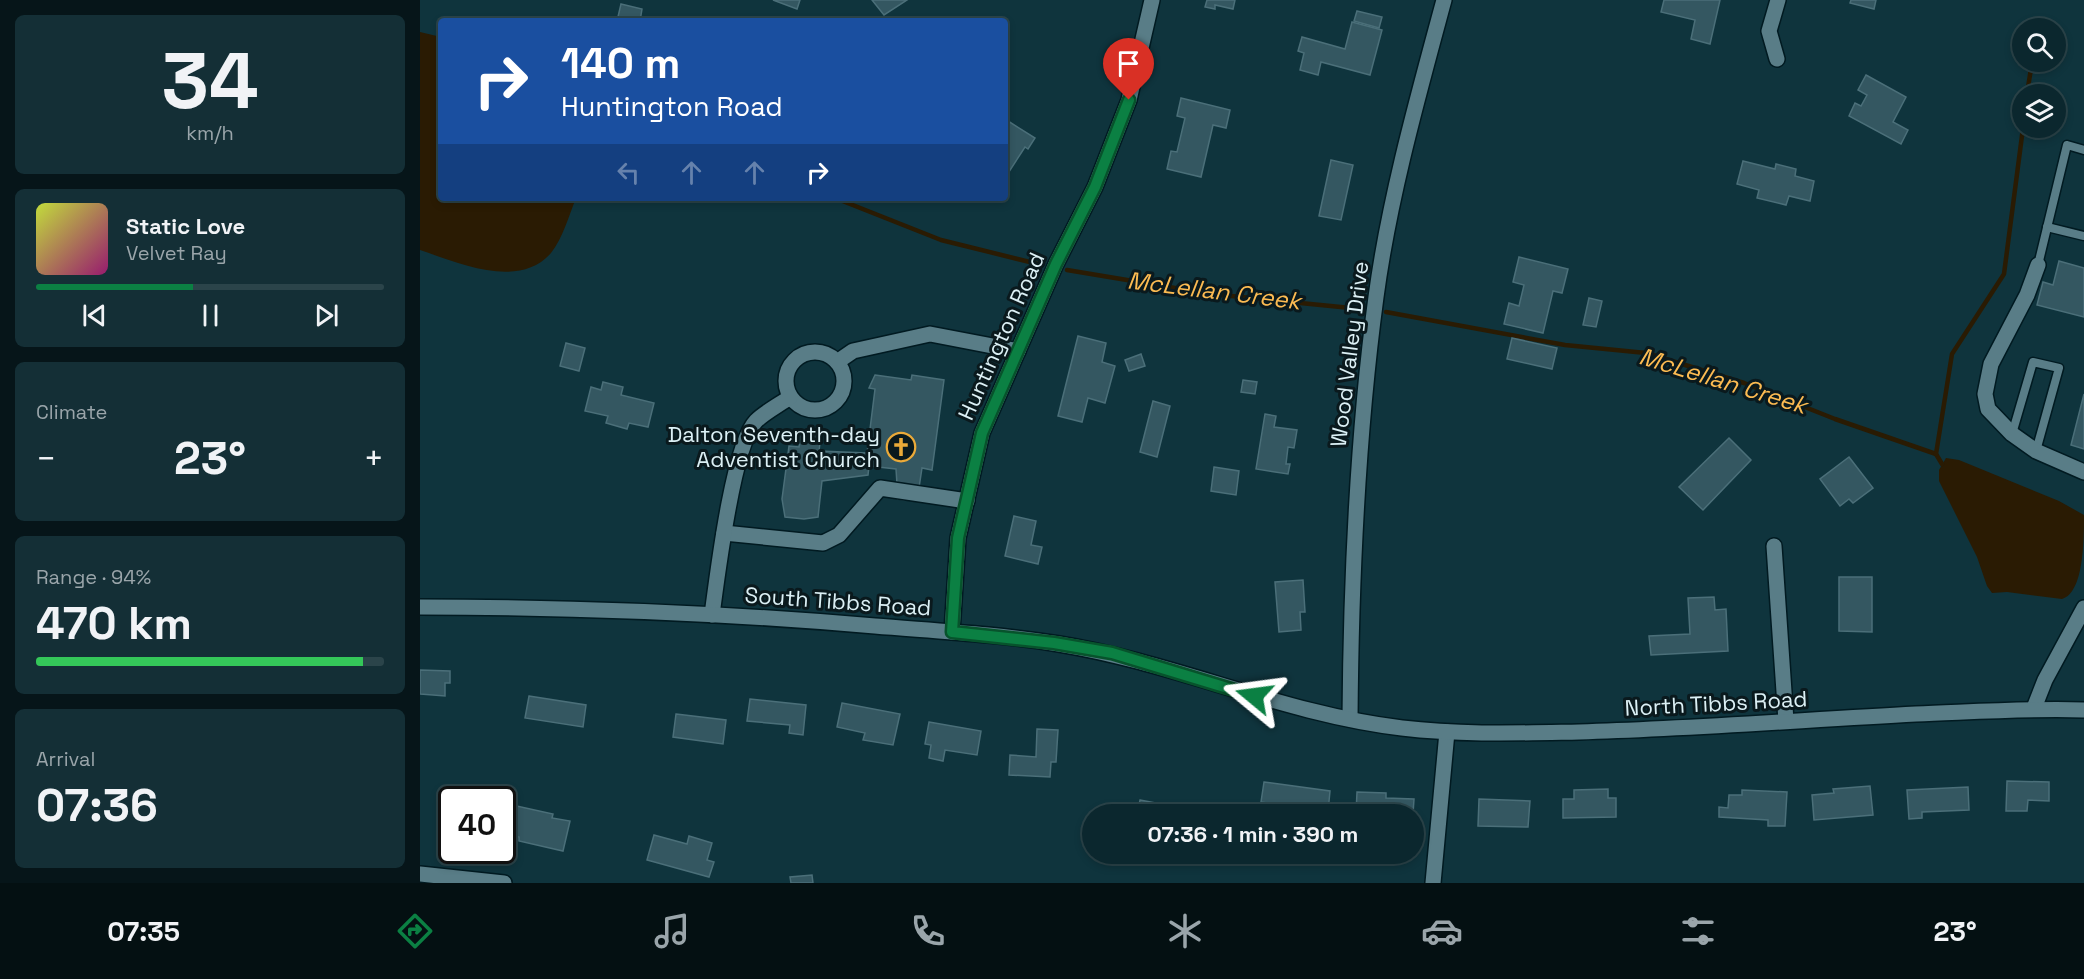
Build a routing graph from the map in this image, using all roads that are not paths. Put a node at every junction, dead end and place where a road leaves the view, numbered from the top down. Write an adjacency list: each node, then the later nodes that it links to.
1 (1152, 0): 9 (street, Huntington Road)
2 (1444, 0): 24 (street, Wood Valley Drive)
3 (1778, 0): 4 (street)
4 (1777, 59)
5 (2084, 150): 6 (lane)
6 (2047, 227): 7 (lane); 8 (lane)
7 (2084, 236)
8 (2038, 265): 12 (street)
9 (1018, 351): 10 (street); 15 (street, Huntington Road)
10 (837, 362): 11 (street); 11 (street)
11 (790, 397): 16 (street)
12 (2012, 434): 13 (street); 13 (lane)
13 (2036, 451): 14 (street)
14 (2084, 472)
15 (967, 501): 16 (street); 21 (street, Huntington Road)
16 (724, 533): 20 (street)
17 (1774, 546): 25 (street)
18 (420, 607): 20 (street, South Tibbs Road)
19 (2084, 608): 22 (street)
20 (712, 615): 21 (street, South Tibbs Road)
21 (952, 632): 24 (street, South Tibbs Road)
22 (2034, 708): 23 (street, North Tibbs Road); 25 (street, North Tibbs Road)
23 (2084, 710)
24 (1350, 720): 26 (street, North Tibbs Road)
25 (1786, 721): 26 (street, North Tibbs Road)
26 (1447, 732): 29 (street)
27 (420, 874): 28 (street)
28 (504, 883)
29 (1433, 883)

